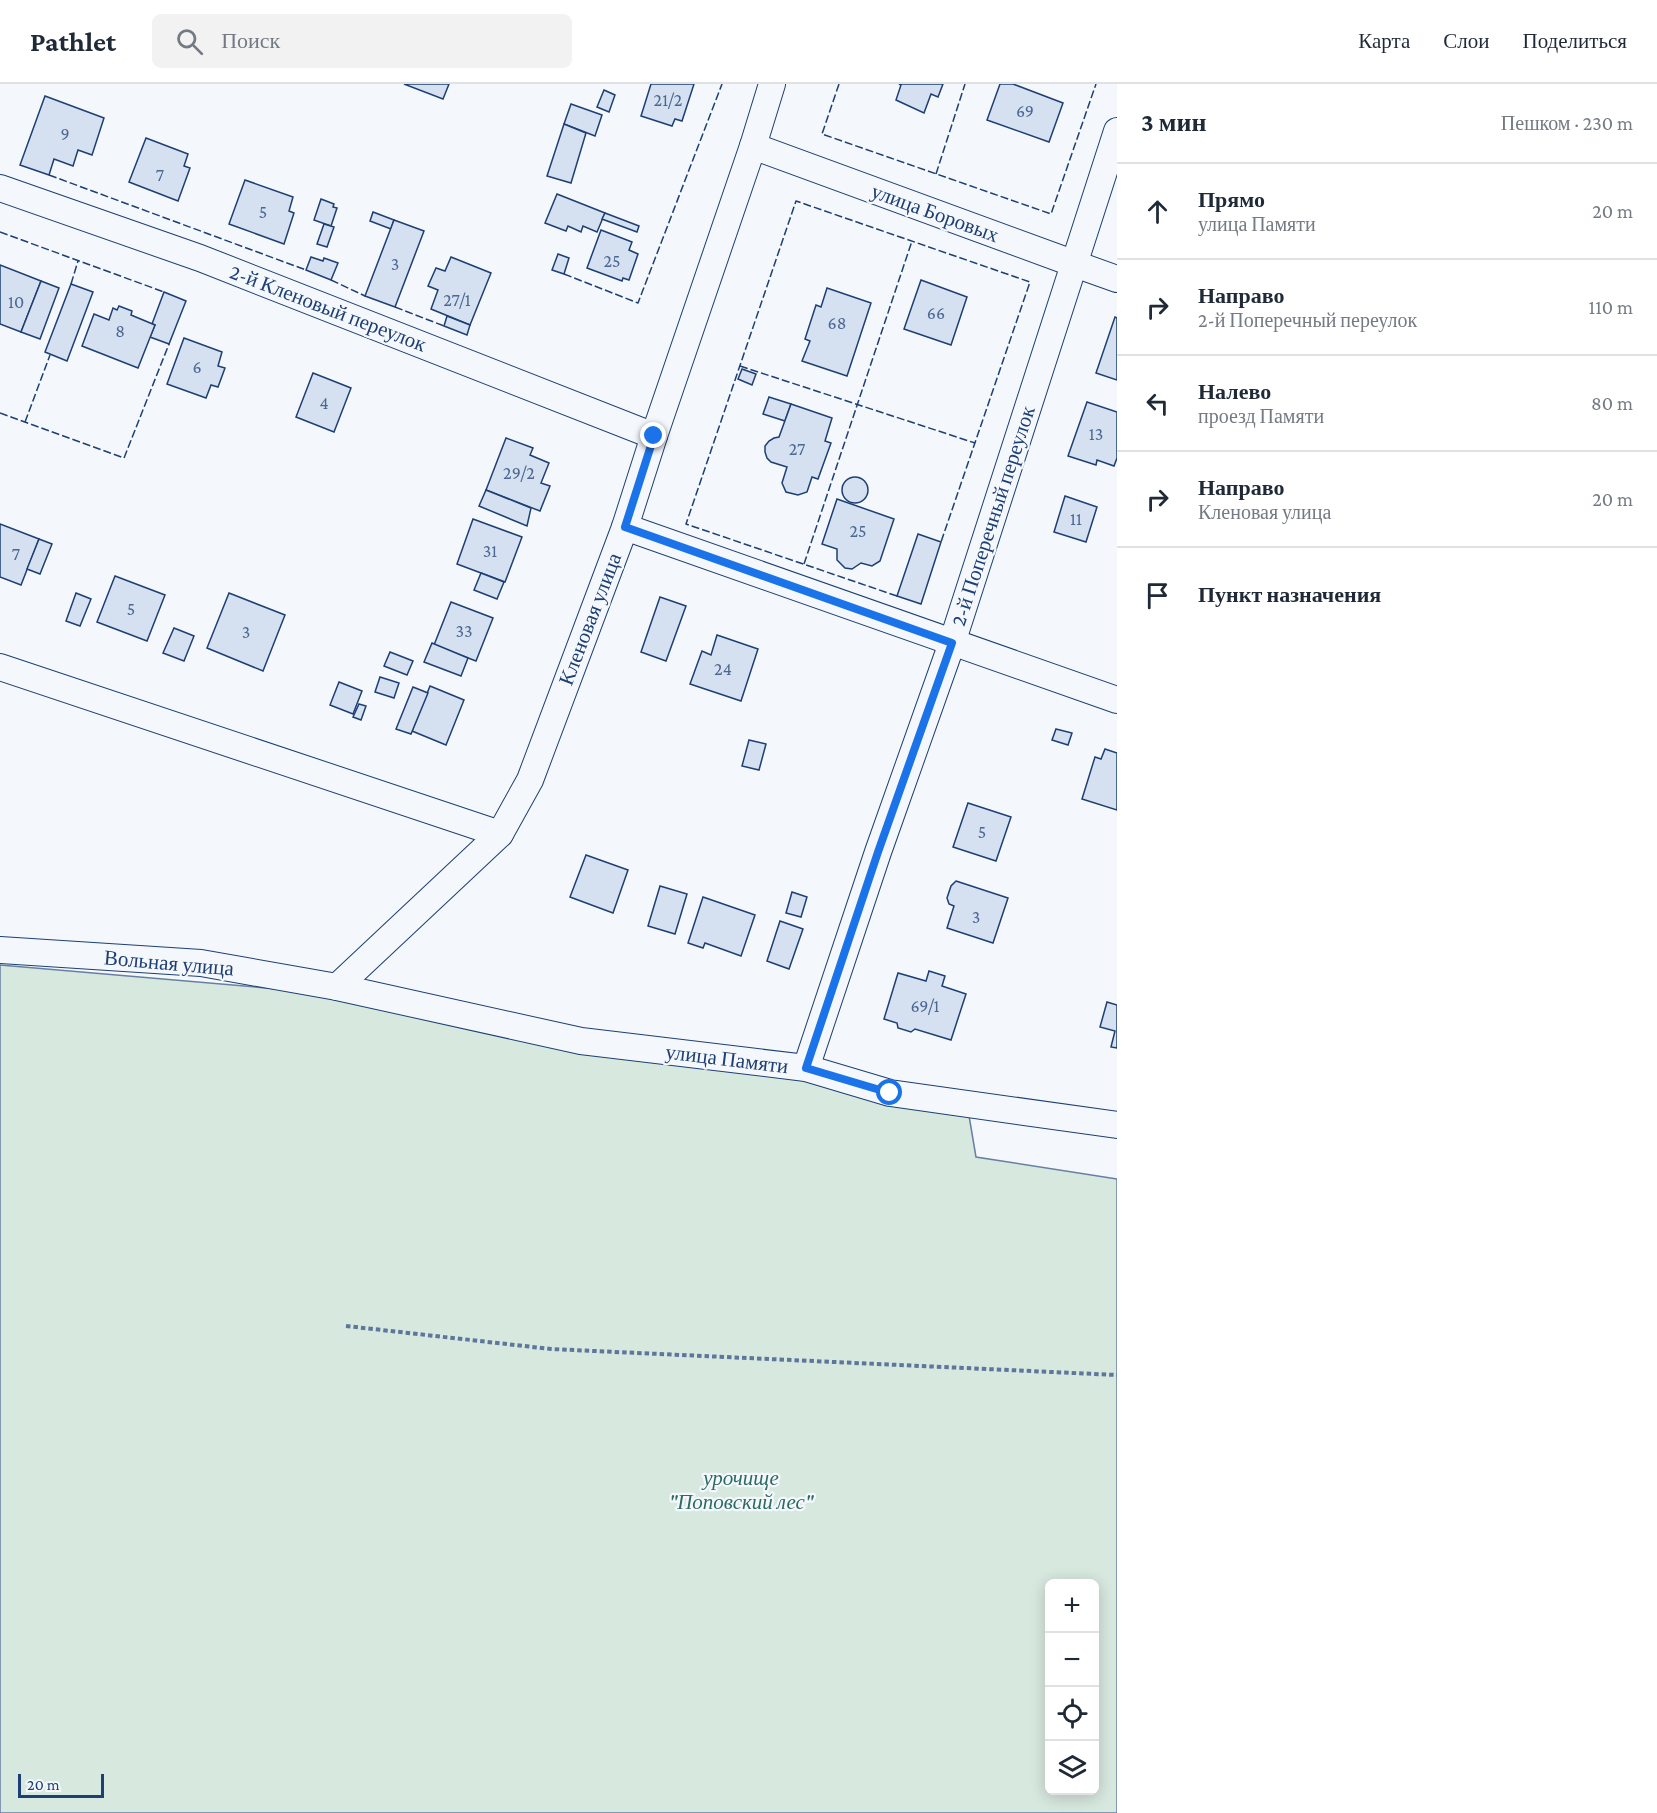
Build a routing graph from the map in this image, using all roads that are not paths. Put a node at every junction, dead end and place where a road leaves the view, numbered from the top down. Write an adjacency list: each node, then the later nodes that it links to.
1 (772, 84): 3 (street, Кленовая улица)
2 (1117, 131): 5 (street, 2-й Поперечный переулок)
3 (753, 146): 5 (street, улица Боровых); 7 (street, Кленовая улица)
4 (0, 188): 7 (street, 2-й Кленовый переулок)
5 (1075, 264): 6 (street, улица Боровых); 9 (street, 2-й Поперечный переулок)
6 (1117, 279)
7 (654, 436): 8 (street, Кленовая улица)
8 (625, 527): 9 (street); 12 (street, Кленовая улица)
9 (952, 643): 11 (street); 15 (street, 2-й Поперечный переулок)
10 (0, 667): 12 (street)
11 (1117, 700)
12 (500, 834): 14 (street, Кленовая улица)
13 (0, 950): 14 (street, Вольная улица)
14 (337, 987): 15 (street, улица Памяти)
15 (806, 1068): 16 (street, улица Памяти)
16 (1117, 1125)

